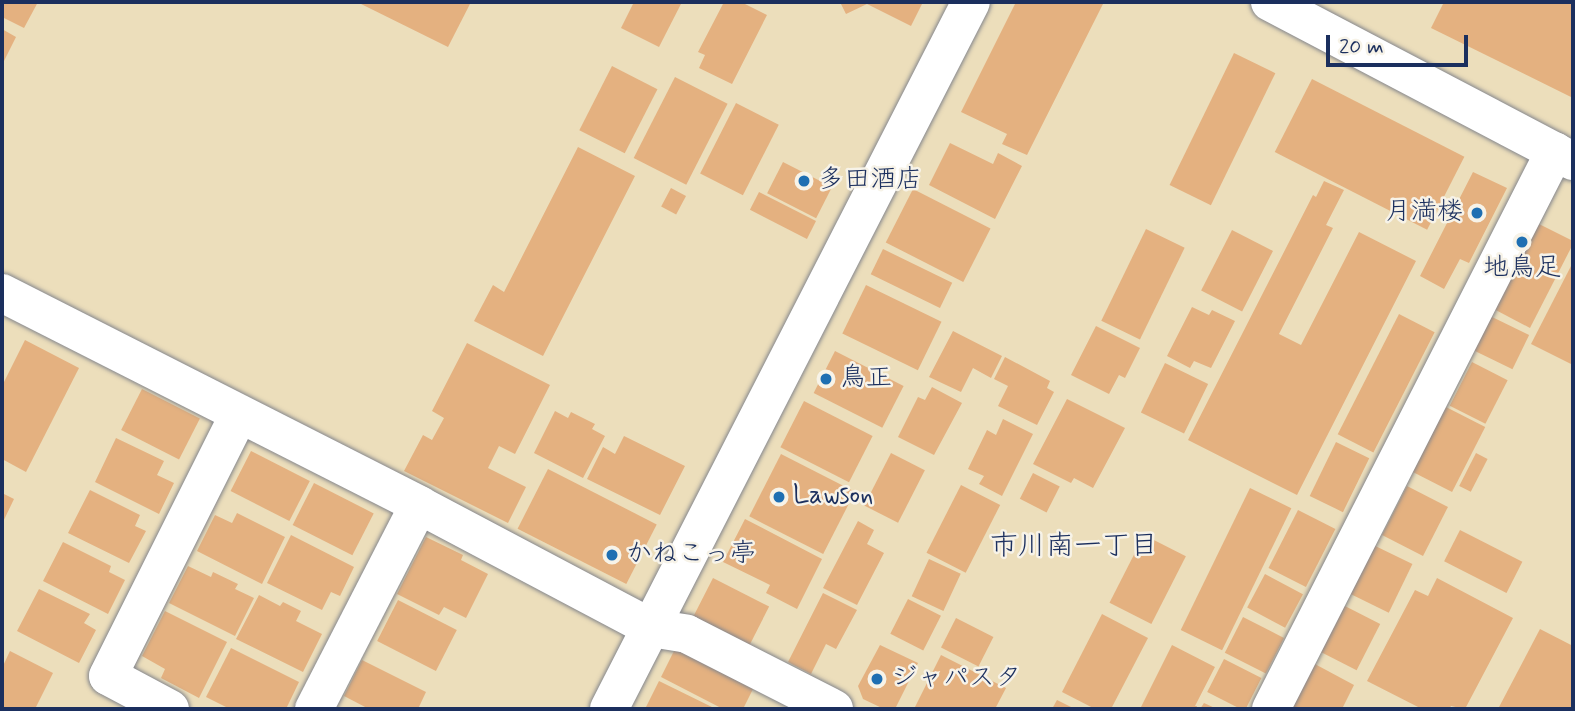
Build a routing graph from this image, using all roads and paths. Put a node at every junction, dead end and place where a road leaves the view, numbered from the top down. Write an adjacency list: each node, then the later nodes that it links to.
1 (971, 2): 7 (street)
2 (1270, 2): 3 (street)
3 (1564, 156): 12 (street)
4 (6, 306): 5 (street)
5 (239, 414): 6 (street); 8 (street)
6 (419, 505): 7 (street); 9 (street)
7 (651, 628): 10 (street); 11 (street)
8 (170, 709)
9 (314, 709)
10 (609, 709)
11 (834, 709)
12 (1271, 709)

